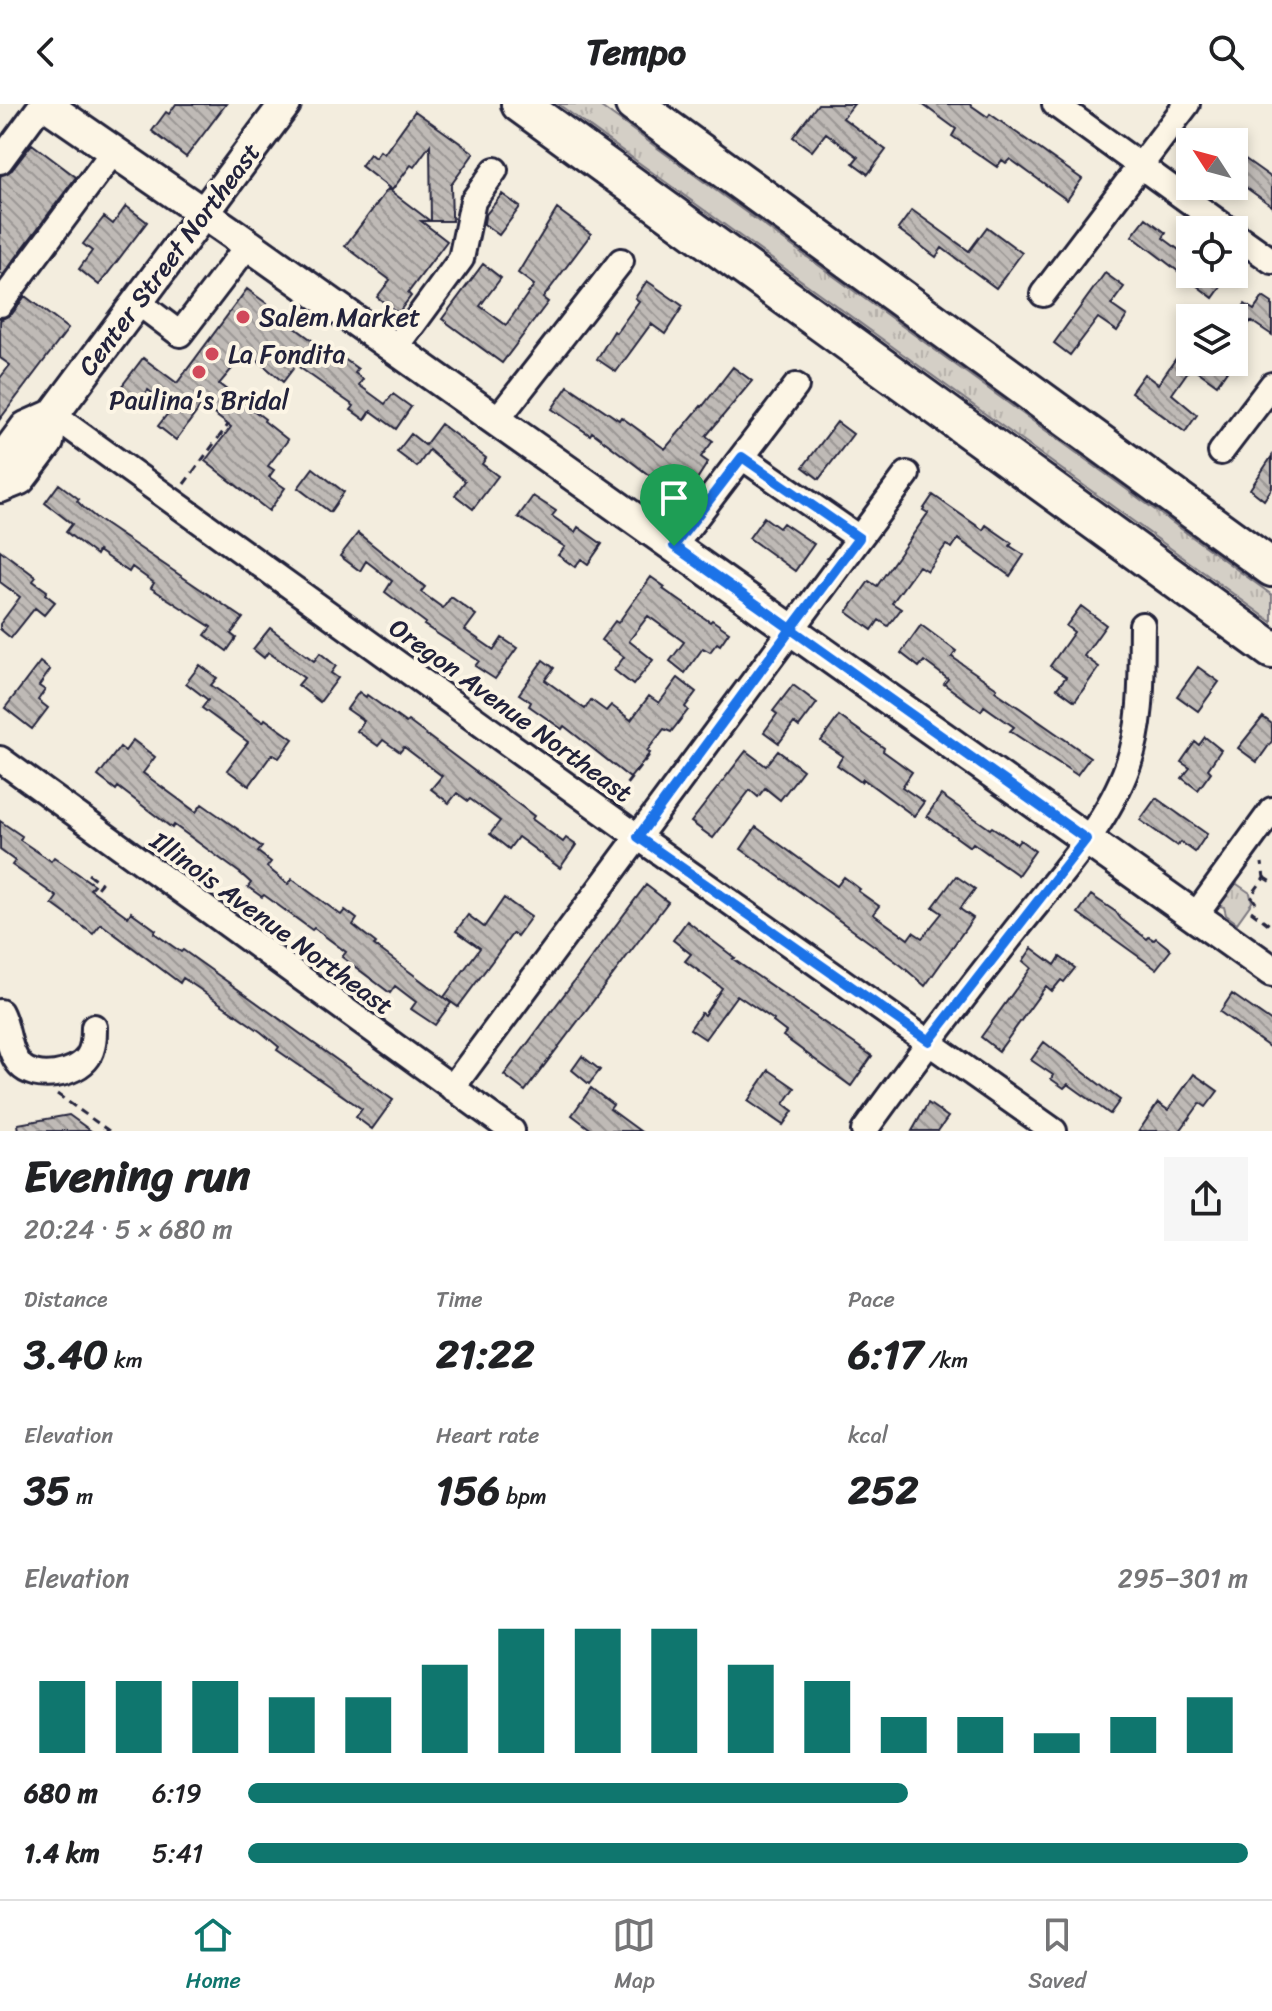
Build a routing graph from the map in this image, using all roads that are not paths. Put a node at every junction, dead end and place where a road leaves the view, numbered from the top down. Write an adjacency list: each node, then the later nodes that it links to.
1 (44, 104): 7 (main road); 8 (street)
2 (285, 104): 11 (main road, Center Street Northeast)
3 (520, 104): 35 (highway)
4 (634, 104): 32 (highway)
5 (1055, 104): 9 (street)
6 (1187, 104): 9 (street)
7 (113, 152): 11 (main road); 19 (street)
8 (0, 161)
9 (1139, 165): 12 (street); 17 (street)
10 (495, 170): 20 (street)
11 (202, 213): 14 (main road); 18 (main road, Center Street Northeast)
12 (1210, 216)
13 (1248, 244): 16 (street)
14 (248, 245): 18 (street); 20 (main road)
15 (621, 261): 24 (street)
16 (1272, 261)
17 (1043, 294)
18 (136, 301): 23 (main road, Center Street Northeast)
19 (0, 304)
20 (395, 349): 24 (main road)
21 (1272, 385): 25 (street)
22 (796, 386): 26 (street)
23 (53, 415): 27 (main road, Center Street Northeast); 29 (main road, Center Street Northeast); 38 (street, Oregon Avenue Northeast)
24 (496, 421): 31 (main road)
25 (1221, 452)
26 (742, 457): 30 (street); 31 (street)
27 (0, 462)
28 (907, 474): 30 (street)
29 (0, 487)
30 (859, 538): 34 (street)
31 (674, 546): 34 (main road)
32 (1272, 568)
33 (1142, 625): 39 (street)
34 (791, 629): 38 (street); 39 (main road)
35 (1272, 650)
36 (0, 759): 45 (street, Illinois Avenue Northeast)
37 (1272, 810): 40 (street)
38 (638, 837): 44 (street, Oregon Avenue Northeast); 45 (street)
39 (1086, 839): 40 (main road); 44 (street)
40 (1195, 916): 41 (main road)
41 (1272, 971)
42 (0, 1012): 43 (street)
43 (94, 1027)
44 (929, 1041): 47 (street); 48 (street, Oregon Avenue Northeast)
45 (452, 1088): 46 (street, Illinois Avenue Northeast)
46 (512, 1131)
47 (864, 1131)
48 (1054, 1131)

